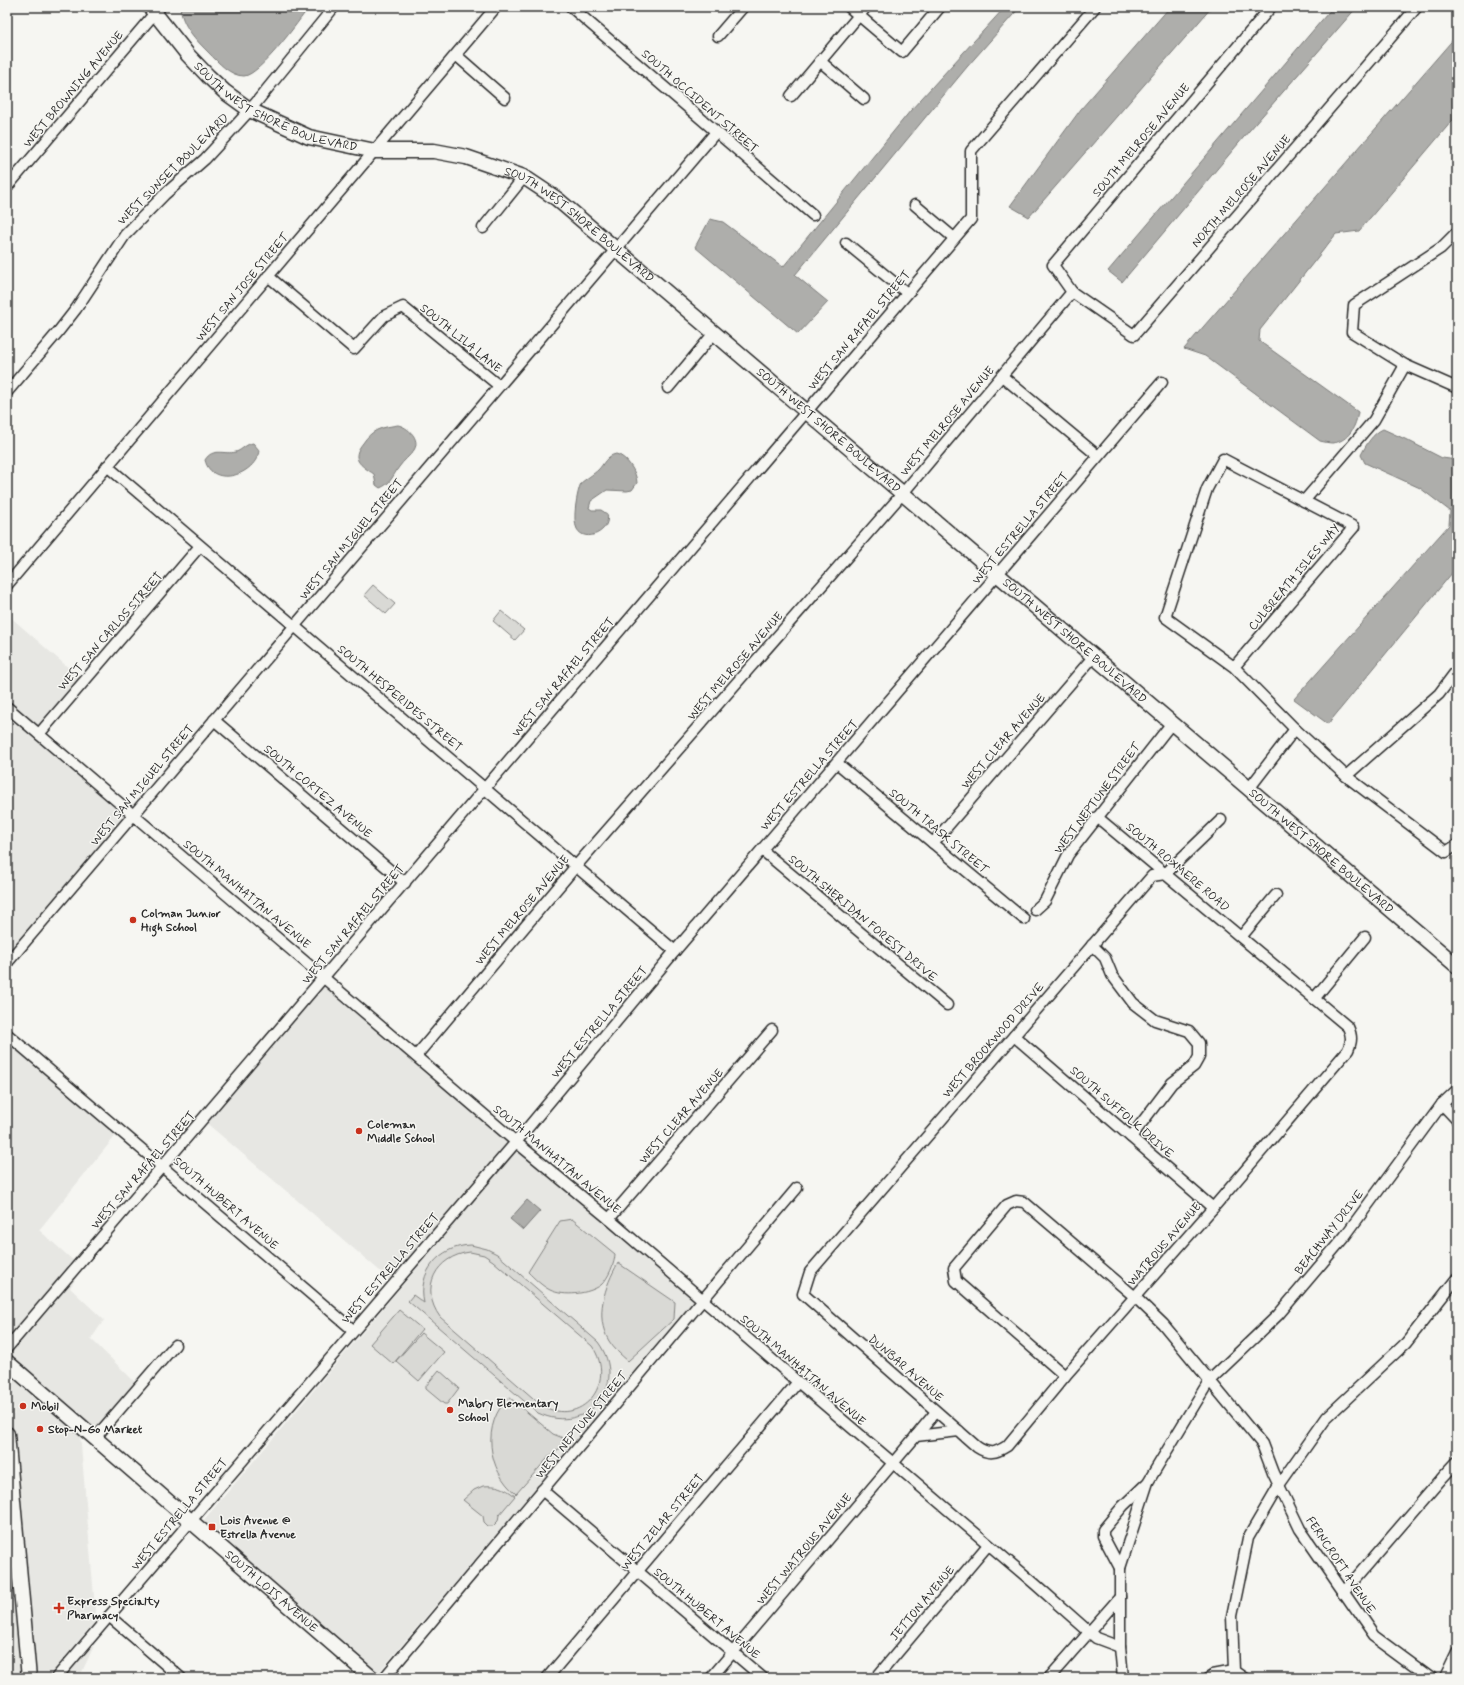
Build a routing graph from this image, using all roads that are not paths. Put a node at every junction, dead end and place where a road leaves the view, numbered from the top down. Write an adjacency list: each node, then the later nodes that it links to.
1 (334, 7): 19 (street, WEST SUNSET BOULEVARD)
2 (496, 7): 14 (street, WEST SAN JOSE STREET)
3 (571, 7): 20 (street, SOUTH OCCIDENT STREET)
4 (743, 7): 13 (street)
5 (849, 7): 12 (street)
6 (866, 7): 12 (street)
7 (940, 7): 12 (street)
8 (1095, 7): 28 (street, WEST SAN RAFAEL STREET)
9 (1271, 7): 32 (street, SOUTH MELROSE AVENUE)
10 (1417, 7): 32 (street, NORTH MELROSE AVENUE)
11 (155, 9): 19 (street, SOUTH WEST SHORE BOULEVARD); 23 (street, WEST BROWNING AVENUE)
12 (859, 16): 15 (street)
13 (718, 36)
14 (456, 55): 17 (street); 21 (street, WEST SAN JOSE STREET)
15 (820, 61): 16 (street); 18 (street)
16 (791, 96)
17 (506, 98)
18 (864, 99)
19 (250, 110): 21 (street, SOUTH WEST SHORE BOULEVARD); 41 (street, WEST SUNSET BOULEVARD)
20 (716, 132): 25 (street, SOUTH OCCIDENT STREET); 30 (street, WEST SAN MIGUEL STREET)
21 (375, 151): 22 (street, SOUTH WEST SHORE BOULEVARD); 31 (street, WEST SAN JOSE STREET)
22 (524, 178): 26 (street); 30 (street, SOUTH WEST SHORE BOULEVARD)
23 (7, 187)
24 (915, 205): 28 (street)
25 (813, 215)
26 (483, 228)
27 (1457, 232): 35 (street)
28 (954, 238): 33 (street, WEST SAN RAFAEL STREET)
29 (846, 242): 33 (street)
30 (616, 249): 34 (street, SOUTH WEST SHORE BOULEVARD); 38 (street, WEST SAN MIGUEL STREET)
31 (268, 276): 38 (street, SOUTH LILA LANE); 44 (street, WEST SAN JOSE STREET)
32 (1072, 292): 36 (street, WEST MELROSE AVENUE)
33 (908, 293): 42 (street, WEST SAN RAFAEL STREET)
34 (714, 333): 40 (street); 42 (street, SOUTH WEST SHORE BOULEVARD)
35 (1405, 365): 39 (street); 46 (street)
36 (1002, 376): 43 (street); 45 (street, WEST MELROSE AVENUE)
37 (1162, 382): 43 (street, WEST ESTRELLA STREET)
38 (498, 385): 50 (street, WEST SAN MIGUEL STREET)
39 (1457, 386)
40 (668, 388)
41 (7, 392)
42 (807, 411): 45 (street, SOUTH WEST SHORE BOULEVARD); 61 (street, WEST SAN RAFAEL STREET)
43 (1098, 456): 48 (street, WEST ESTRELLA STREET)
44 (107, 466): 47 (street, SOUTH HESPERIDES STREET); 49 (street, WEST SAN JOSE STREET)
45 (903, 493): 48 (street, SOUTH WEST SHORE BOULEVARD); 69 (street, WEST MELROSE AVENUE)
46 (1304, 501): 52 (street, CULBREATH ISLES WAY); 52 (street)
47 (200, 546): 50 (street, SOUTH HESPERIDES STREET); 58 (street, WEST SAN CARLOS STREET)
48 (998, 574): 51 (street, SOUTH WEST SHORE BOULEVARD); 59 (street, WEST ESTRELLA STREET)
49 (7, 585)
50 (295, 626): 55 (street, WEST SAN MIGUEL STREET); 61 (street, SOUTH HESPERIDES STREET)
51 (1094, 656): 56 (street, SOUTH WEST SHORE BOULEVARD); 66 (street, WEST CLEAR AVENUE)
52 (1234, 667): 57 (street)
53 (1457, 670): 60 (street)
54 (7, 707): 58 (street, SOUTH MANHATTAN AVENUE)
55 (214, 720): 63 (street, WEST SAN MIGUEL STREET); 71 (street, SOUTH CORTEZ AVENUE)
56 (1171, 724): 62 (street, SOUTH WEST SHORE BOULEVARD); 64 (street, WEST NEPTUNE STREET)
57 (1295, 729): 60 (street); 62 (street)
58 (39, 734): 63 (street, SOUTH MANHATTAN AVENUE)
59 (837, 763): 66 (street, SOUTH TRASK STREET); 68 (street, WEST ESTRELLA STREET)
60 (1346, 776): 67 (street)
61 (485, 788): 69 (street, SOUTH HESPERIDES STREET); 71 (street, WEST SAN RAFAEL STREET)
62 (1248, 790): 80 (street, SOUTH WEST SHORE BOULEVARD)
63 (134, 815): 79 (street, WEST SAN MIGUEL STREET); 81 (street, SOUTH MANHATTAN AVENUE)
64 (1098, 817): 70 (street, SOUTH ROXMERE ROAD); 73 (street, WEST NEPTUNE STREET)
65 (1221, 820): 70 (street, WEST BROOKWOOD DRIVE)
66 (933, 843): 74 (street, SOUTH TRASK STREET)
67 (1457, 845)
68 (762, 850): 78 (street, WEST ESTRELLA STREET); 83 (street, SOUTH SHERIDAN FOREST DRIVE)
69 (576, 866): 78 (street, SOUTH HESPERIDES STREET); 88 (street, WEST MELROSE AVENUE)
70 (1165, 874): 75 (street, SOUTH ROXMERE ROAD); 77 (street, WEST BROOKWOOD DRIVE)
71 (405, 883): 81 (street, WEST SAN RAFAEL STREET)
72 (1276, 895): 75 (street)
73 (1035, 910)
74 (1024, 919)
75 (1241, 937): 82 (street, SOUTH ROXMERE ROAD)
76 (1365, 938): 82 (street)
77 (1092, 944): 86 (street, WEST BROOKWOOD DRIVE); 92 (street)
78 (675, 951): 93 (street, WEST ESTRELLA STREET)
79 (7, 963)
80 (1457, 966)
81 (324, 978): 88 (street, SOUTH MANHATTAN AVENUE); 94 (street, WEST SAN RAFAEL STREET)
82 (1314, 999): 87 (street, SOUTH ROXMERE ROAD)
83 (946, 1005)
84 (772, 1030): 97 (street, WEST CLEAR AVENUE)
85 (7, 1034): 94 (street, SOUTH HUBERT AVENUE)
86 (1014, 1036): 92 (street, SOUTH SUFFOLK DRIVE); 99 (street, WEST BROOKWOOD DRIVE)
87 (1348, 1050): 96 (street, WATROUS AVENUE)
88 (416, 1056): 93 (street, SOUTH MANHATTAN AVENUE)
89 (1457, 1090): 90 (street, BEACHWAY DRIVE)
90 (1442, 1104): 91 (street); 107 (street, BEACHWAY DRIVE)
91 (1457, 1120)
92 (1131, 1137): 96 (street, SOUTH SUFFOLK DRIVE)
93 (516, 1142): 97 (street, SOUTH MANHATTAN AVENUE); 102 (street, WEST ESTRELLA STREET)
94 (163, 1166): 102 (street, SOUTH HUBERT AVENUE); 104 (street, WEST SAN RAFAEL STREET)
95 (797, 1188): 101 (street, WEST NEPTUNE STREET)
96 (1213, 1208): 100 (street, WATROUS AVENUE)
97 (609, 1219): 101 (street, SOUTH MANHATTAN AVENUE)
98 (1457, 1278): 118 (street)
99 (803, 1294): 109 (street, DUNBAR AVENUE)
100 (1135, 1297): 106 (street, WATROUS AVENUE); 106 (street, FERNCROFT AVENUE); 107 (street, FERNCROFT AVENUE)
101 (703, 1300): 108 (street, SOUTH MANHATTAN AVENUE); 119 (street, WEST NEPTUNE STREET)
102 (353, 1330): 120 (street, WEST ESTRELLA STREET)
103 (175, 1345): 113 (street)
104 (7, 1348)
105 (7, 1362): 113 (street, SOUTH LOIS AVENUE)
106 (1064, 1376): 114 (street, WATROUS AVENUE)
107 (1209, 1381): 117 (street, BEACHWAY DRIVE); 118 (street, FERNCROFT AVENUE)
108 (798, 1382): 116 (street, SOUTH MANHATTAN AVENUE); 123 (street, WEST ZELAR STREET)
109 (936, 1412): 110 (street, DUNBAR AVENUE); 112 (street, WEST WATROUS AVENUE)
110 (958, 1431): 112 (street); 114 (street, DUNBAR AVENUE)
111 (7, 1434): 132 (street)
112 (916, 1436): 116 (street, WEST WATROUS AVENUE)
113 (96, 1438): 120 (street, SOUTH LOIS AVENUE)
114 (998, 1452)
115 (1457, 1462): 124 (street)
116 (893, 1463): 121 (street, SOUTH MANHATTAN AVENUE); 129 (street, WEST WATROUS AVENUE)
117 (1148, 1482): 122 (street); 122 (street)
118 (1279, 1485): 124 (street, FERNCROFT AVENUE); 131 (street)
119 (542, 1490): 123 (street, SOUTH HUBERT AVENUE); 136 (street, WEST NEPTUNE STREET)
120 (191, 1520): 126 (street, WEST ESTRELLA STREET); 135 (street, SOUTH LOIS AVENUE)
121 (988, 1545): 127 (street, SOUTH MANHATTAN AVENUE); 140 (street, JETTON AVENUE)
122 (1120, 1568): 125 (street)
123 (638, 1571): 129 (street, SOUTH HUBERT AVENUE); 137 (street, WEST ZELAR STREET)
124 (1342, 1593): 145 (street, FERNCROFT AVENUE)
125 (1120, 1597): 127 (street); 128 (street)
126 (109, 1616): 133 (street, WEST ESTRELLA STREET); 134 (street)
127 (1089, 1632): 128 (street, SOUTH MANHATTAN AVENUE); 141 (street)
128 (1120, 1646): 142 (street)
129 (733, 1652): 138 (street, WEST WATROUS AVENUE); 139 (street, SOUTH HUBERT AVENUE)
130 (1457, 1653): 146 (street)
131 (1234, 1671): 143 (street); 144 (street)
132 (29, 1678)
133 (56, 1678)
134 (181, 1678)
135 (372, 1678)
136 (384, 1678)
137 (547, 1678)
138 (711, 1678)
139 (763, 1678)
140 (876, 1678)
141 (1049, 1678)
142 (1123, 1678)
143 (1208, 1678)
144 (1244, 1678)
145 (1431, 1678)
146 (1445, 1678)

